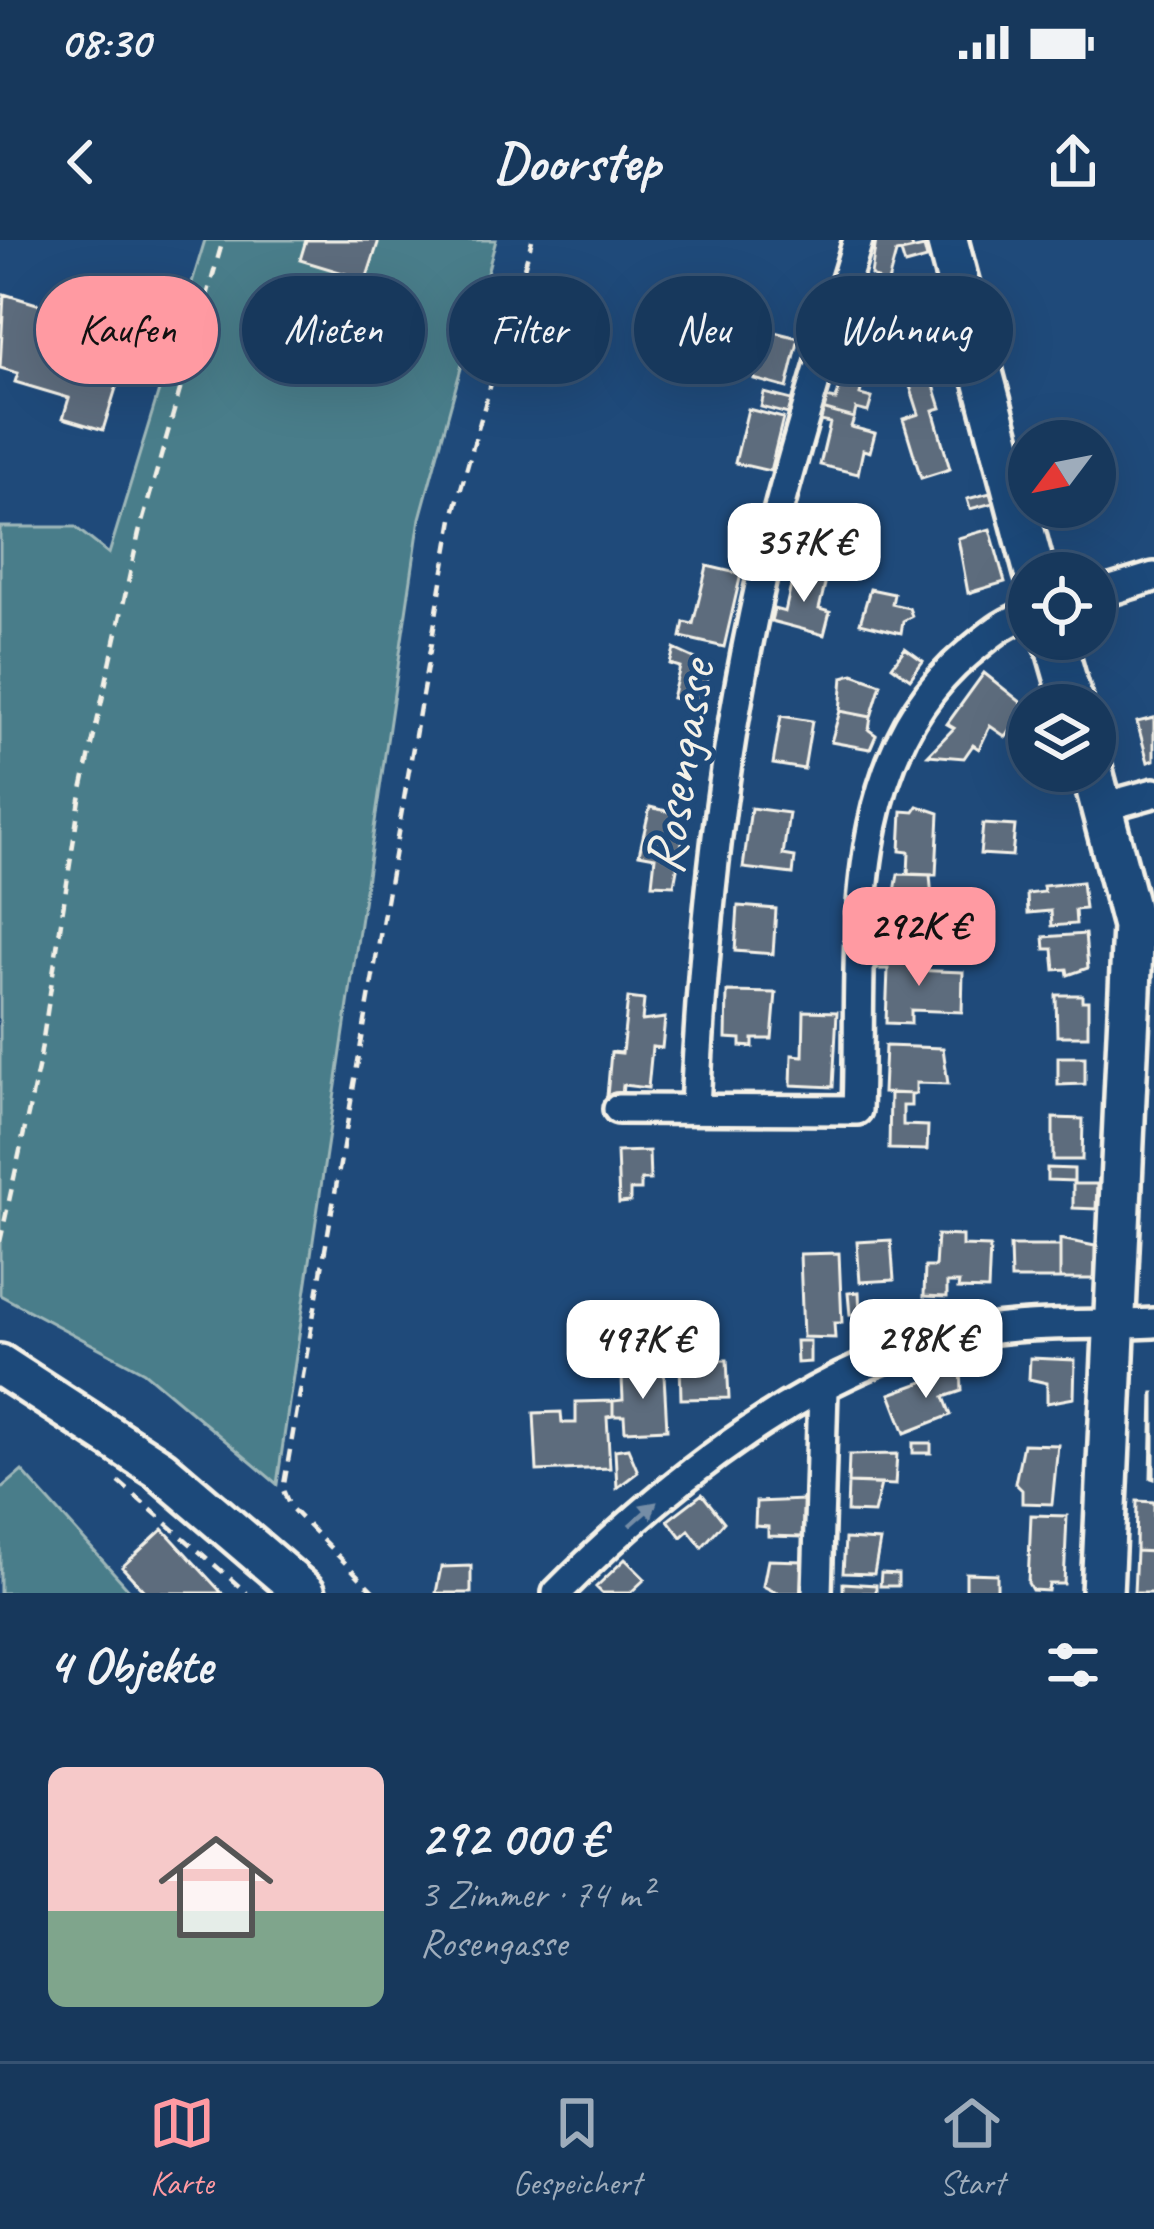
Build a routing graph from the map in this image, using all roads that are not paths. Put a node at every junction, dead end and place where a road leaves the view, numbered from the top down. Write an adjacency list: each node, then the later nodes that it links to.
1 (858, 240): 10 (street, Rosengasse)
2 (947, 240): 3 (street)
3 (1030, 552)
4 (1154, 577): 5 (street)
5 (1116, 589)
6 (1008, 621): 10 (street)
7 (1116, 791): 9 (street)
8 (1099, 792): 12 (street)
9 (1154, 794)
10 (695, 1107): 11 (street)
11 (618, 1109)
12 (1136, 1324): 14 (street); 18 (street)
13 (0, 1365): 15 (street)
14 (823, 1390): 16 (street, one-way to 14); 17 (street)
15 (305, 1593)
16 (557, 1593)
17 (817, 1593)
18 (1102, 1593)

